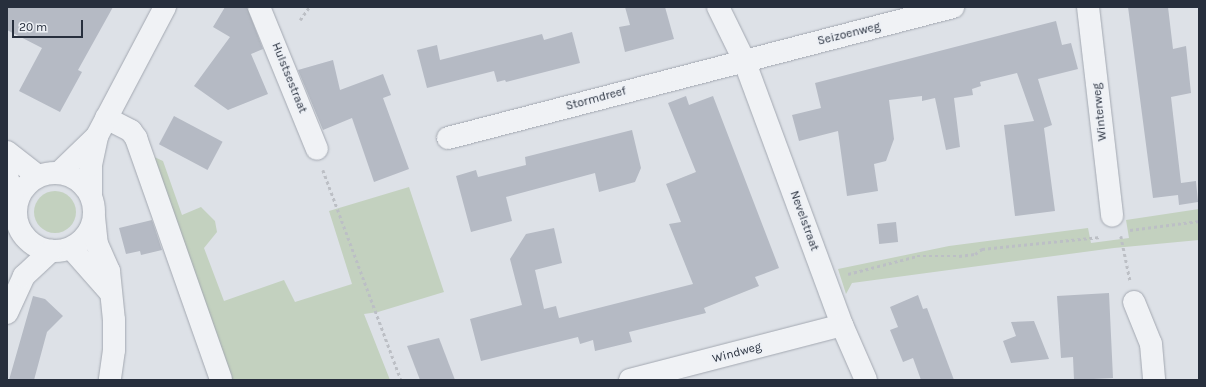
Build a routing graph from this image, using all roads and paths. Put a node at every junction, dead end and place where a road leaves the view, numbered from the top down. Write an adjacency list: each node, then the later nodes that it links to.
1 (165, 7): 9 (street)
2 (259, 7): 11 (street, Hulstsestraat)
3 (309, 7): 7 (path)
4 (718, 7): 8 (street, Nevelstraat)
5 (953, 7): 8 (street, Seizoenweg)
6 (1088, 7): 18 (street, Winterweg)
7 (300, 20)
8 (744, 60): 10 (street, Stormdreef); 21 (street, Nevelstraat)
9 (102, 127): 13 (street); 15 (street); 28 (street)
10 (448, 138)
11 (317, 149): 29 (path)
12 (7, 152): 13 (street)
13 (48, 174): 15 (street); 16 (street)
14 (7, 175): 16 (street)
15 (92, 205): 19 (street); 22 (street)
16 (17, 218): 19 (street); 20 (street)
17 (1199, 221): 18 (path)
18 (1114, 230): 21 (path); 23 (path)
19 (61, 250): 20 (street); 22 (street)
20 (24, 276): 24 (street)
21 (827, 280): 25 (street, Nevelstraat)
22 (109, 291): 27 (street)
23 (1134, 302): 32 (street)
24 (7, 313)
25 (842, 325): 26 (street, Windweg); 31 (street, Nevelstraat)
26 (699, 372): 30 (street, Windweg)
27 (110, 380)
28 (221, 380)
29 (401, 380)
30 (630, 380)
31 (866, 380)
32 (1154, 380)

